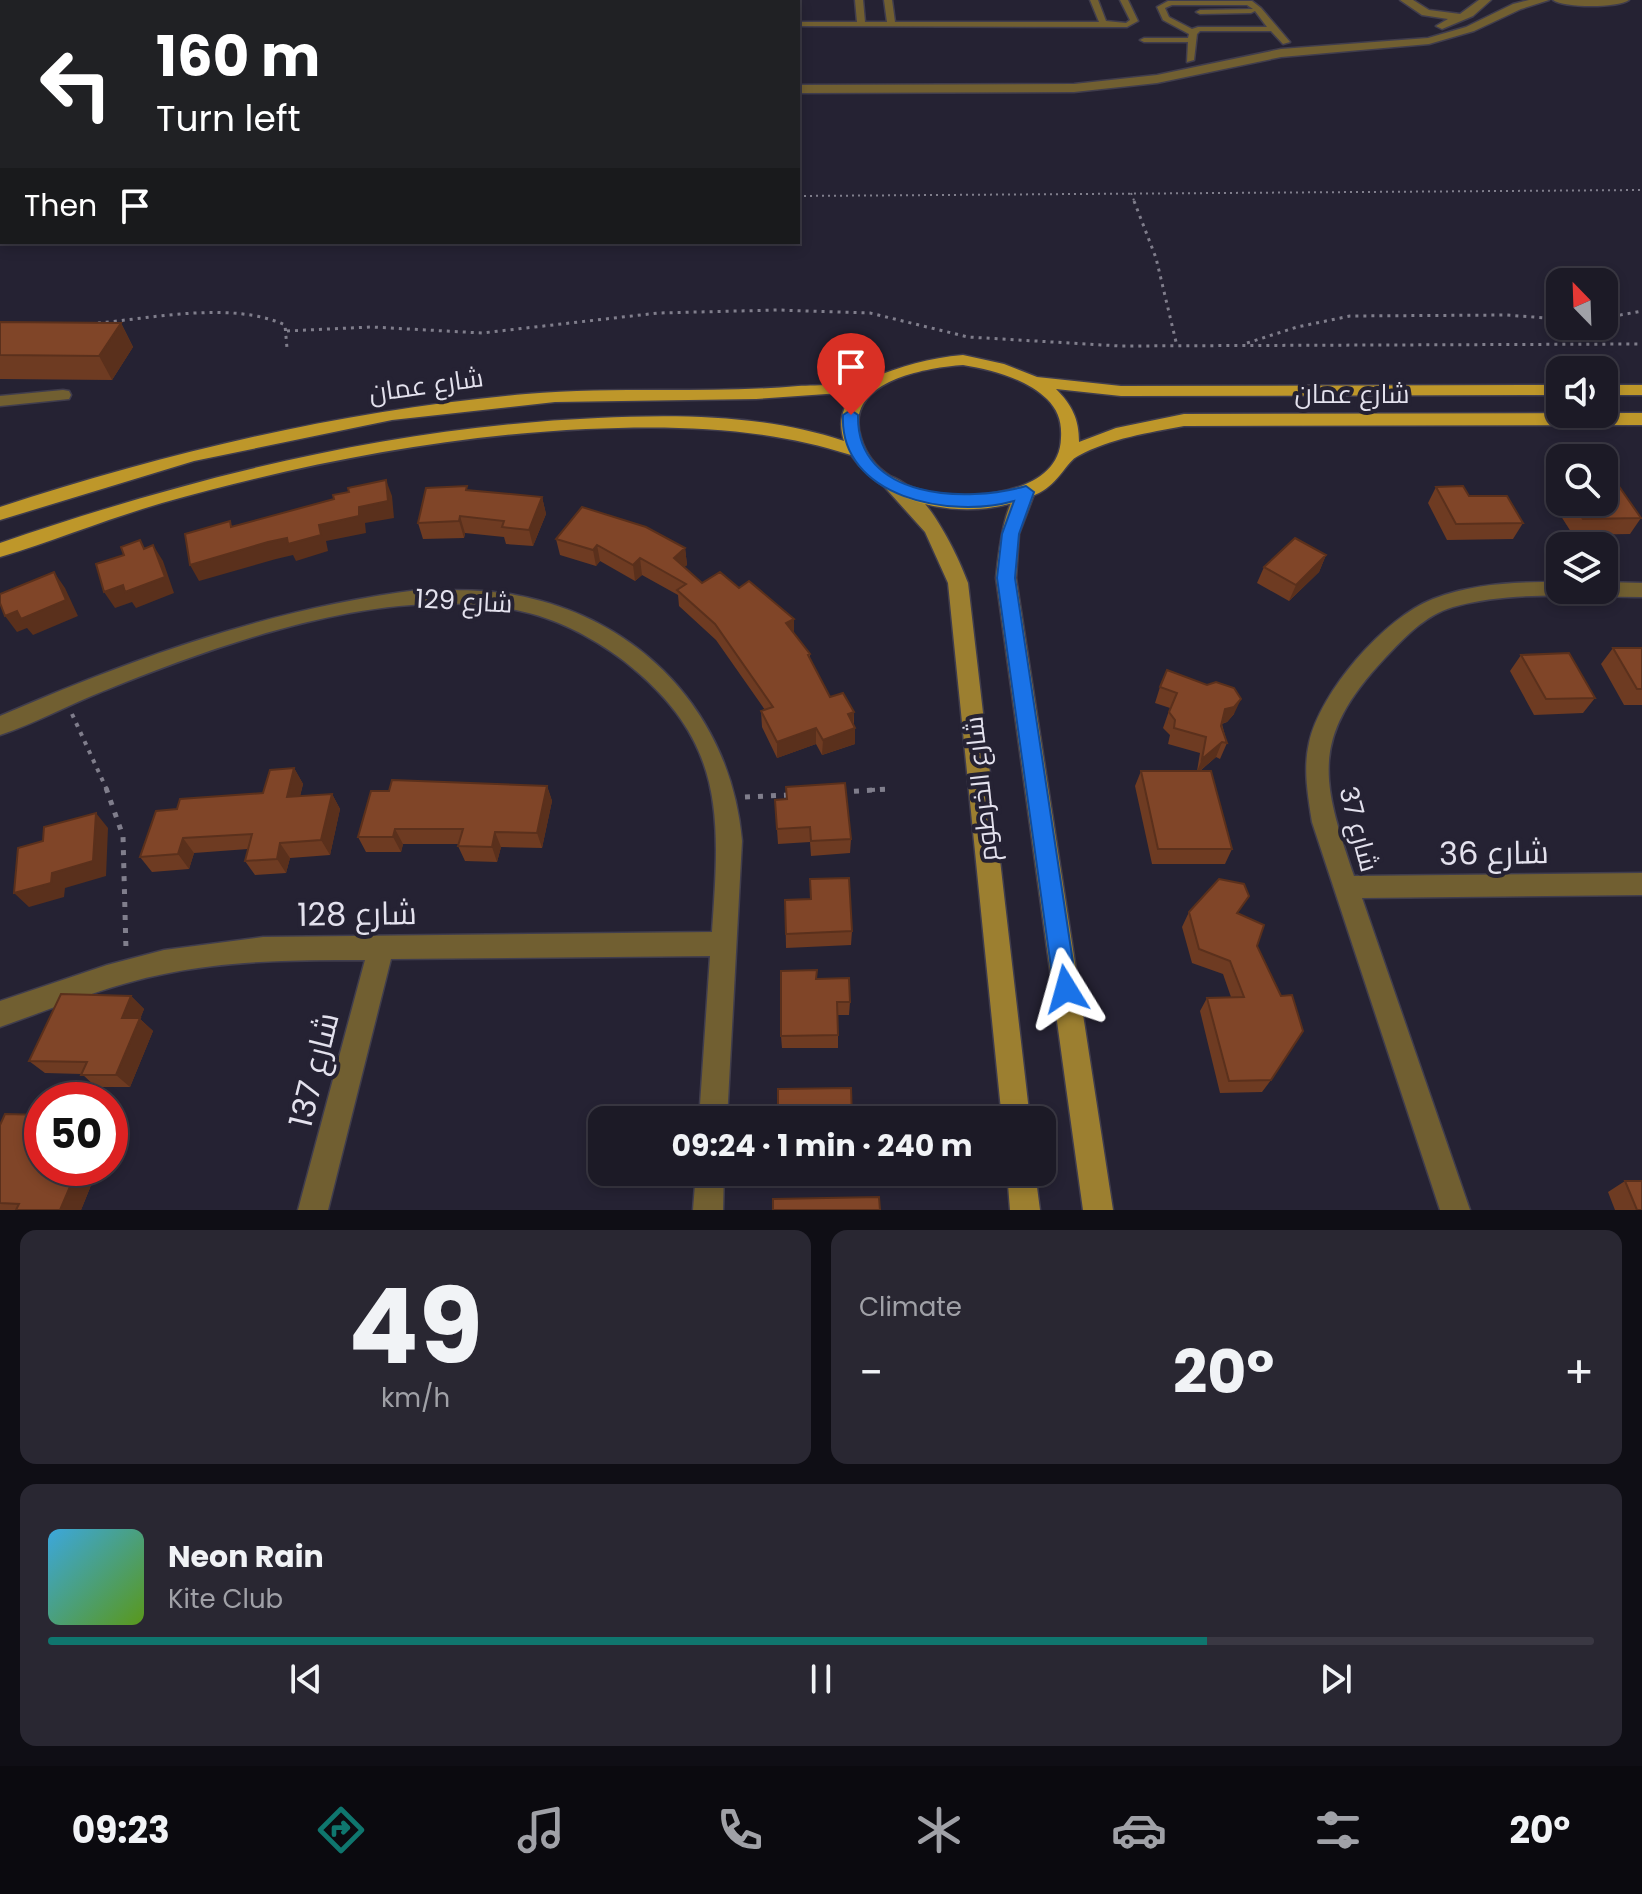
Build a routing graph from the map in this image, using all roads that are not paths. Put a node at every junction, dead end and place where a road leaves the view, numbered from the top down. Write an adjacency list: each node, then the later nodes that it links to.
1 (859, 0): 15 (lane)
2 (888, 0): 16 (lane)
3 (1094, 0): 17 (lane)
4 (1124, 0): 17 (lane)
5 (1402, 0): 13 (street); 20 (street)
6 (1486, 0): 13 (street)
7 (1544, 0): 26 (street)
8 (1558, 0): 9 (street)
9 (1624, 0)
10 (1193, 3): 11 (lane); 12 (lane); 21 (lane)
11 (1197, 12): 12 (lane); 18 (lane)
12 (1230, 12): 18 (lane); 19 (lane); 19 (lane)
13 (1464, 17): 20 (street)
14 (800, 24): 15 (lane)
15 (861, 24): 16 (lane)
16 (891, 24): 17 (lane)
17 (1105, 24)
18 (1204, 25): 19 (lane); 21 (lane)
19 (1268, 25): 23 (lane)
20 (1415, 27): 23 (street)
21 (1193, 37): 22 (lane); 24 (lane)
22 (1144, 40)
23 (1286, 42): 24 (street)
24 (1190, 60): 25 (street)
25 (800, 80)
26 (800, 89)
27 (1036, 382): 28 (main road); 29 (main road, شارع عمان); 36 (main road)
28 (871, 385): 35 (main road); 39 (main road, شارع عمان)
29 (1546, 390)
30 (1618, 390): 31 (main road)
31 (1642, 390)
32 (63, 395): 33 (street)
33 (2, 402)
34 (1642, 419): 36 (main road, شارع عمان)
35 (856, 451): 37 (main road); 40 (main road, شارع عمان)
36 (1068, 453): 38 (main road)
37 (889, 482): 38 (main road); 49 (main road, شارع الخرطوم)
38 (1026, 492): 55 (main road, شارع الخرطوم)
39 (0, 514)
40 (0, 550)
41 (1642, 590): 44 (street, شارع 37)
42 (0, 726): 45 (street, شارع 129)
43 (1642, 884): 44 (street, شارع 36)
44 (1346, 887): 56 (street, شارع 37)
45 (724, 944): 46 (street, شارع 128); 48 (street, شارع 129)
46 (381, 948): 47 (street, شارع 128); 52 (street, شارع 137)
47 (0, 1014)
48 (714, 1106)
49 (1014, 1106)
50 (709, 1186): 53 (street)
51 (1022, 1186): 54 (main road)
52 (313, 1210)
53 (708, 1210)
54 (1025, 1210)
55 (1098, 1210)
56 (1455, 1210)

